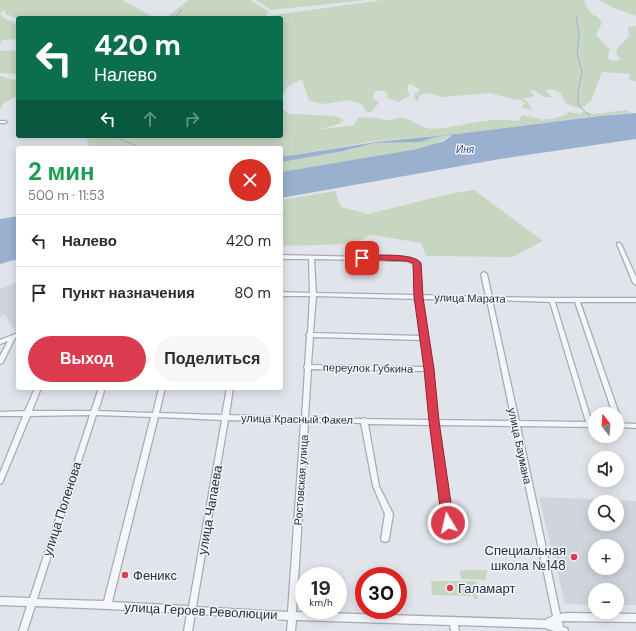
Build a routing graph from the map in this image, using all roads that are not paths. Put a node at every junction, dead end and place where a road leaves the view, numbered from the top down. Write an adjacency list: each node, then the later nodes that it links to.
1 (0, 122): 2 (street)
2 (5, 122)
3 (619, 244): 7 (street)
4 (283, 257): 5 (street)
5 (311, 258): 9 (street, Ростовская улица); 10 (street)
6 (484, 274): 11 (street, улица Баумана)
7 (636, 283)
8 (283, 294): 9 (street, улица Марата)
9 (313, 294): 10 (street, улица Марата); 15 (street, Ростовская улица)
10 (419, 297): 11 (street, улица Марата); 17 (street)
11 (489, 298): 12 (street, улица Марата); 36 (street, улица Баумана)
12 (552, 300): 13 (street, улица Марата); 27 (street)
13 (577, 300): 14 (street, улица Марата); 26 (street)
14 (636, 300)
15 (309, 335): 17 (street); 20 (street, Ростовская улица)
16 (16, 336): 18 (street); 19 (street)
17 (425, 338): 21 (street)
18 (0, 342)
19 (0, 362)
20 (307, 367): 21 (street, переулок Губкина); 33 (street, Ростовская улица)
21 (429, 369): 35 (street)
22 (37, 390): 28 (street)
23 (101, 390): 29 (street, улица Поленова)
24 (162, 390): 31 (street)
25 (230, 390): 32 (street, улица Чапаева)
26 (614, 407)
27 (588, 410)
28 (28, 413): 29 (street, улица Красный Факел); 30 (street, улица Красный Факел); 40 (street)
29 (94, 413): 31 (street, улица Красный Факел); 44 (street, улица Поленова)
30 (0, 414)
31 (156, 414): 32 (street, улица Красный Факел); 45 (street)
32 (225, 417): 33 (street, улица Красный Факел); 46 (street, улица Чапаева)
33 (304, 420): 34 (street, улица Красный Факел); 47 (street, Ростовская улица)
34 (364, 420): 35 (street, улица Красный Факел); 42 (street)
35 (434, 421): 36 (street, улица Красный Факел); 41 (street)
36 (515, 423): 37 (street, улица Красный Факел); 48 (street, улица Баумана)
37 (588, 425)
38 (624, 426): 39 (street)
39 (636, 426)
40 (0, 481)
41 (448, 523)
42 (385, 539)
43 (0, 601): 44 (street, улица Героев Революции)
44 (32, 602): 45 (street, улица Героев Революции); 52 (street, улица Поленова)
45 (107, 605): 46 (street, улица Героев Революции)
46 (191, 610): 47 (street, улица Героев Революции); 53 (street, улица Чапаева)
47 (292, 616): 50 (street, улица Героев Революции); 54 (street, Ростовская улица)
48 (558, 618): 49 (street, улица Героев Революции); 51 (street, улица Героев Революции); 56 (street, улица Баумана)
49 (636, 618)
50 (454, 621): 51 (street, улица Героев Революции); 55 (street)
51 (545, 624): 56 (street, улица Героев Революции)
52 (22, 631)
53 (188, 631)
54 (291, 631)
55 (455, 631)
56 (562, 631)

